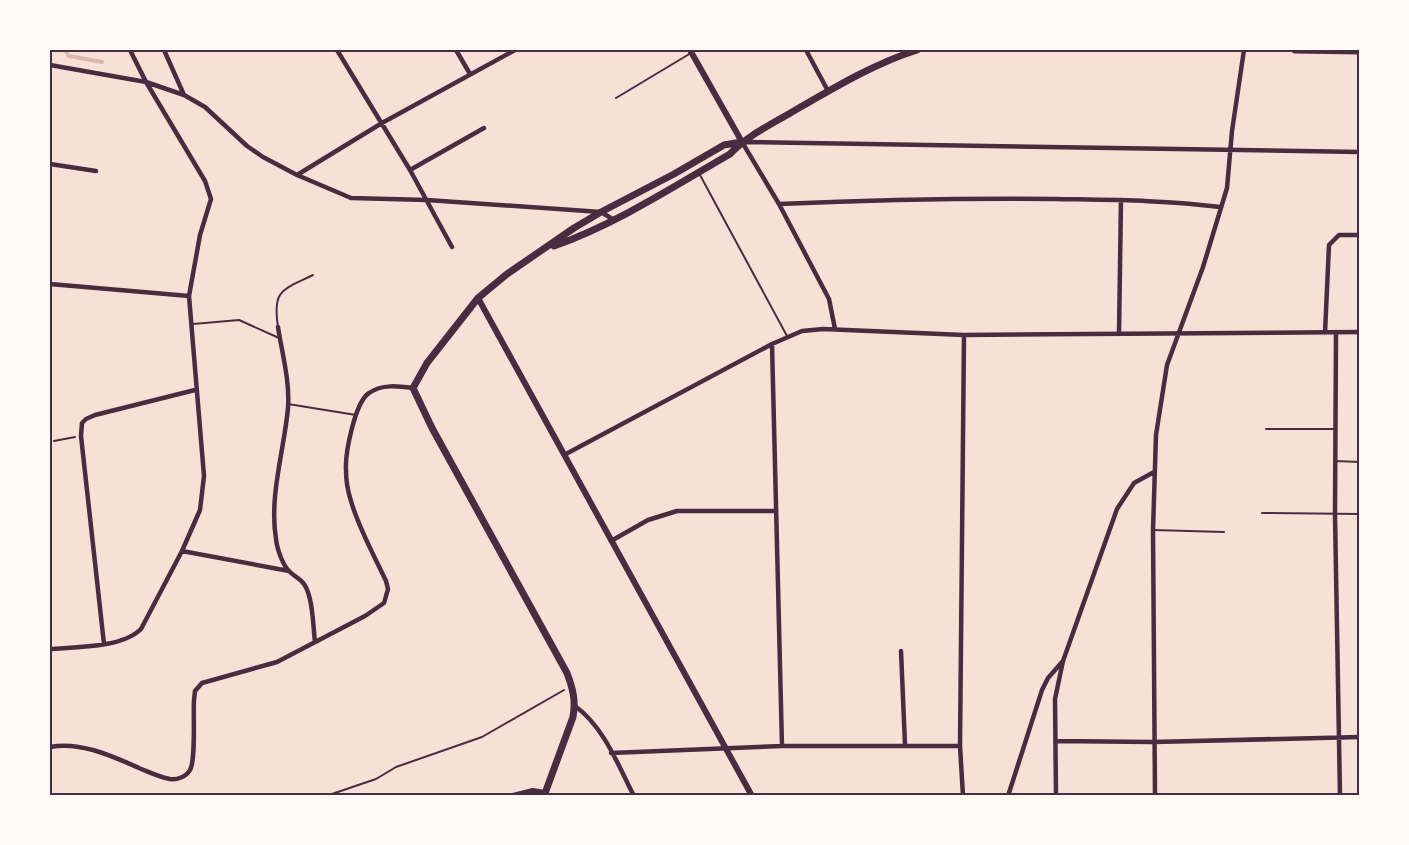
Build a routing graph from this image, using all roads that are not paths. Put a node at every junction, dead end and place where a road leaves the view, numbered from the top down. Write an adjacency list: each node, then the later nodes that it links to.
1 (130, 50): 14 (street)
2 (164, 50): 16 (street)
3 (337, 50): 18 (street)
4 (456, 50): 13 (street)
5 (514, 50): 13 (street)
6 (806, 50): 15 (street)
7 (917, 50): 15 (main road)
8 (1244, 50): 21 (street)
9 (1295, 50): 11 (main road)
10 (691, 51): 17 (lane); 20 (street)
11 (1359, 51)
12 (50, 65): 14 (street)
13 (470, 74): 18 (street)
14 (147, 82): 16 (street); 39 (street)
15 (828, 91): 20 (main road)
16 (184, 95): 27 (street)
17 (616, 98)
18 (382, 123): 24 (street); 27 (street)
19 (484, 128): 24 (street)
20 (742, 141): 21 (street); 26 (main road); 30 (street); 32 (main road)
21 (1230, 150): 22 (street); 31 (street)
22 (1359, 152)
23 (50, 164): 25 (street)
24 (410, 170): 28 (street)
25 (96, 171)
26 (698, 172): 33 (main road); 50 (lane)
27 (297, 175): 28 (street)
28 (427, 200): 32 (street); 35 (street)
29 (1121, 200): 30 (street); 31 (street); 48 (street)
30 (779, 204): 43 (street)
31 (1220, 207): 44 (street)
32 (601, 212): 33 (street); 36 (main road)
33 (614, 220): 36 (main road)
34 (1359, 235): 46 (street)
35 (452, 247)
36 (546, 248): 40 (main road)
37 (313, 275): 42 (lane)
38 (50, 284): 39 (street)
39 (189, 296): 41 (street)
40 (478, 298): 53 (main road); 59 (street)
41 (190, 324): 51 (lane); 54 (street)
42 (278, 327): 51 (street)
43 (835, 329): 49 (street); 50 (street)
44 (1179, 332): 46 (street); 48 (street); 62 (street)
45 (1359, 332): 47 (street)
46 (1325, 333): 47 (street)
47 (1336, 333): 58 (street)
48 (1119, 334): 49 (street)
49 (964, 335): 84 (street)
50 (787, 336): 52 (street)
51 (280, 339): 55 (street)
52 (772, 344): 59 (street); 63 (street)
53 (413, 388): 56 (street); 77 (main road)
54 (195, 390): 70 (street); 73 (street)
55 (288, 404): 56 (lane); 71 (street)
56 (356, 416): 72 (street)
57 (1266, 429): 58 (lane)
58 (1335, 429): 60 (street)
59 (564, 455): 69 (street)
60 (1335, 461): 61 (lane); 65 (street)
61 (1359, 462)
62 (1154, 472): 67 (street); 76 (street)
63 (776, 511): 69 (street); 82 (street)
64 (1262, 513): 65 (lane)
65 (1335, 514): 66 (lane); 79 (street)
66 (1359, 514)
67 (1154, 530): 68 (lane); 81 (street)
68 (1224, 532)
69 (611, 541): 86 (street)
70 (182, 551): 71 (street); 73 (street)
71 (289, 572): 72 (street)
72 (315, 642): 85 (street)
73 (104, 644): 74 (street)
74 (50, 650)
75 (902, 651): 83 (street)
76 (1063, 661): 80 (street); 93 (street)
77 (575, 706): 87 (street); 89 (main road)
78 (1359, 737): 79 (street)
79 (1340, 738): 81 (street); 96 (street)
80 (1056, 741): 81 (street); 94 (street)
81 (1153, 742): 95 (street)
82 (782, 746): 83 (street); 86 (street)
83 (905, 746): 84 (street)
84 (960, 746): 92 (street)
85 (50, 747)
86 (727, 749): 87 (street); 91 (street)
87 (611, 753): 90 (street)
88 (513, 795): 89 (street)
89 (546, 795)
90 (634, 795)
91 (752, 795)
92 (963, 795)
93 (1008, 795)
94 (1056, 795)
95 (1155, 795)
96 (1340, 795)

